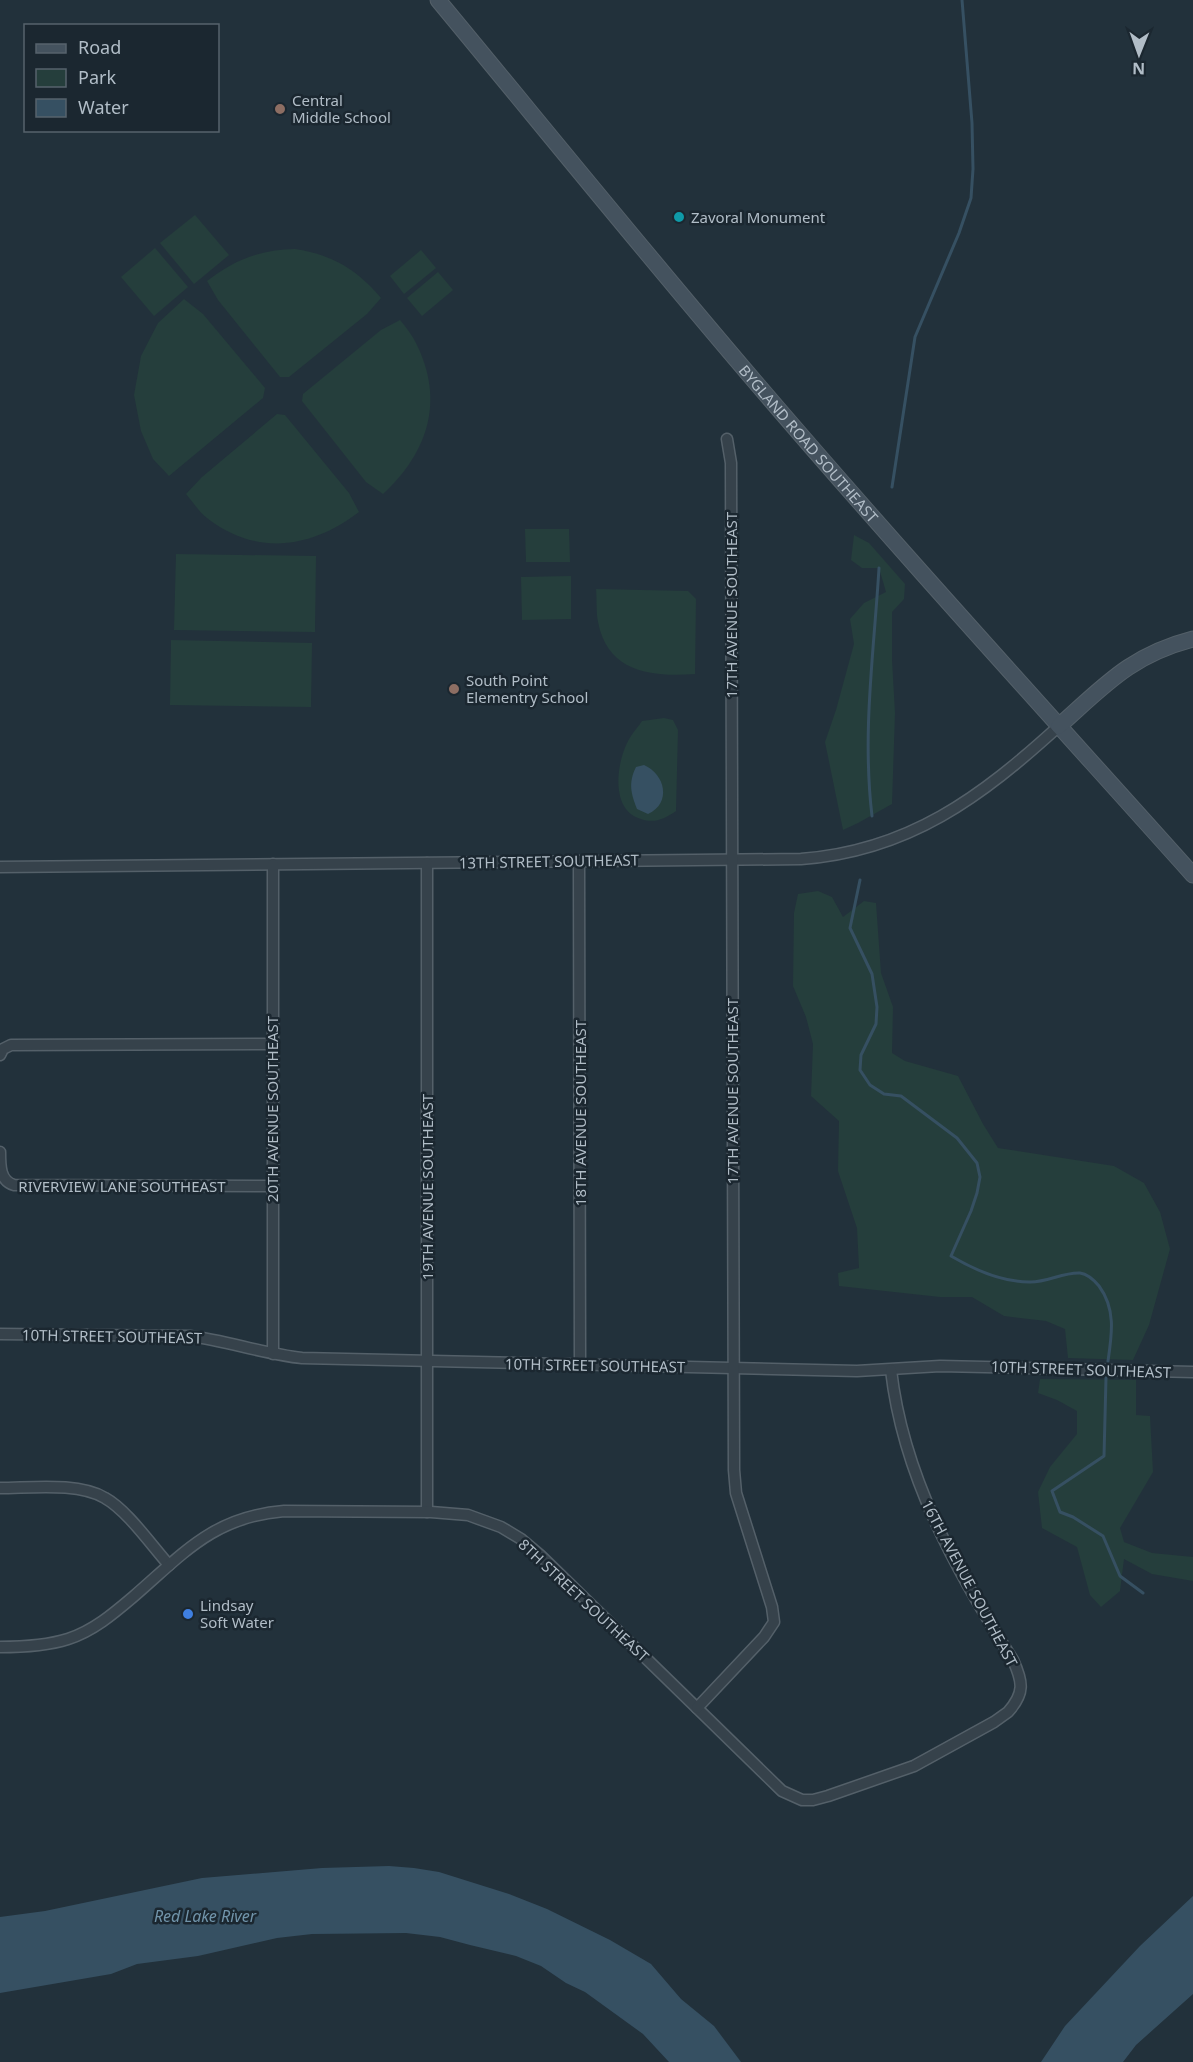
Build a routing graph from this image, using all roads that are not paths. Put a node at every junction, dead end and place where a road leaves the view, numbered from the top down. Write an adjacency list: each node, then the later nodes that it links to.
1 (438, 0): 6 (street, BYGLAND ROAD SOUTHEAST)
2 (727, 439): 7 (street, 17TH AVENUE SOUTHEAST)
3 (1193, 639): 5 (street)
4 (1193, 646): 5 (street)
5 (1162, 648): 6 (street)
6 (1059, 726): 7 (street, 13TH STREET SOUTHEAST); 12 (street, BYGLAND ROAD SOUTHEAST)
7 (731, 859): 8 (street, 13TH STREET SOUTHEAST); 21 (street, 17TH AVENUE SOUTHEAST)
8 (579, 861): 9 (street, 13TH STREET SOUTHEAST); 20 (street, 18TH AVENUE SOUTHEAST)
9 (427, 863): 10 (street, 13TH STREET SOUTHEAST); 19 (street, 19TH AVENUE SOUTHEAST)
10 (273, 864): 11 (street, 13TH STREET SOUTHEAST); 13 (street, 20TH AVENUE SOUTHEAST)
11 (0, 867)
12 (1193, 875)
13 (273, 1044): 14 (street); 16 (street, 20TH AVENUE SOUTHEAST)
14 (0, 1055)
15 (0, 1152): 16 (street, RIVERVIEW LANE SOUTHEAST)
16 (272, 1186): 18 (street, 20TH AVENUE SOUTHEAST)
17 (0, 1334): 18 (street, 10TH STREET SOUTHEAST)
18 (273, 1354): 19 (street, 10TH STREET SOUTHEAST)
19 (427, 1362): 20 (street, 10TH STREET SOUTHEAST); 25 (street, 19TH AVENUE SOUTHEAST)
20 (580, 1364): 21 (street, 10TH STREET SOUTHEAST)
21 (733, 1368): 22 (street, 10TH STREET SOUTHEAST); 29 (street, 17TH AVENUE SOUTHEAST)
22 (891, 1370): 23 (street, 10TH STREET SOUTHEAST); 28 (street, 16TH AVENUE SOUTHEAST)
23 (1193, 1372)
24 (0, 1488): 26 (street)
25 (426, 1512): 26 (street, 8TH STREET SOUTHEAST); 29 (street, 8TH STREET SOUTHEAST)
26 (169, 1565): 27 (street, 8TH STREET SOUTHEAST)
27 (0, 1647)
28 (1021, 1692): 29 (street, 8TH STREET SOUTHEAST)
29 (697, 1708)

